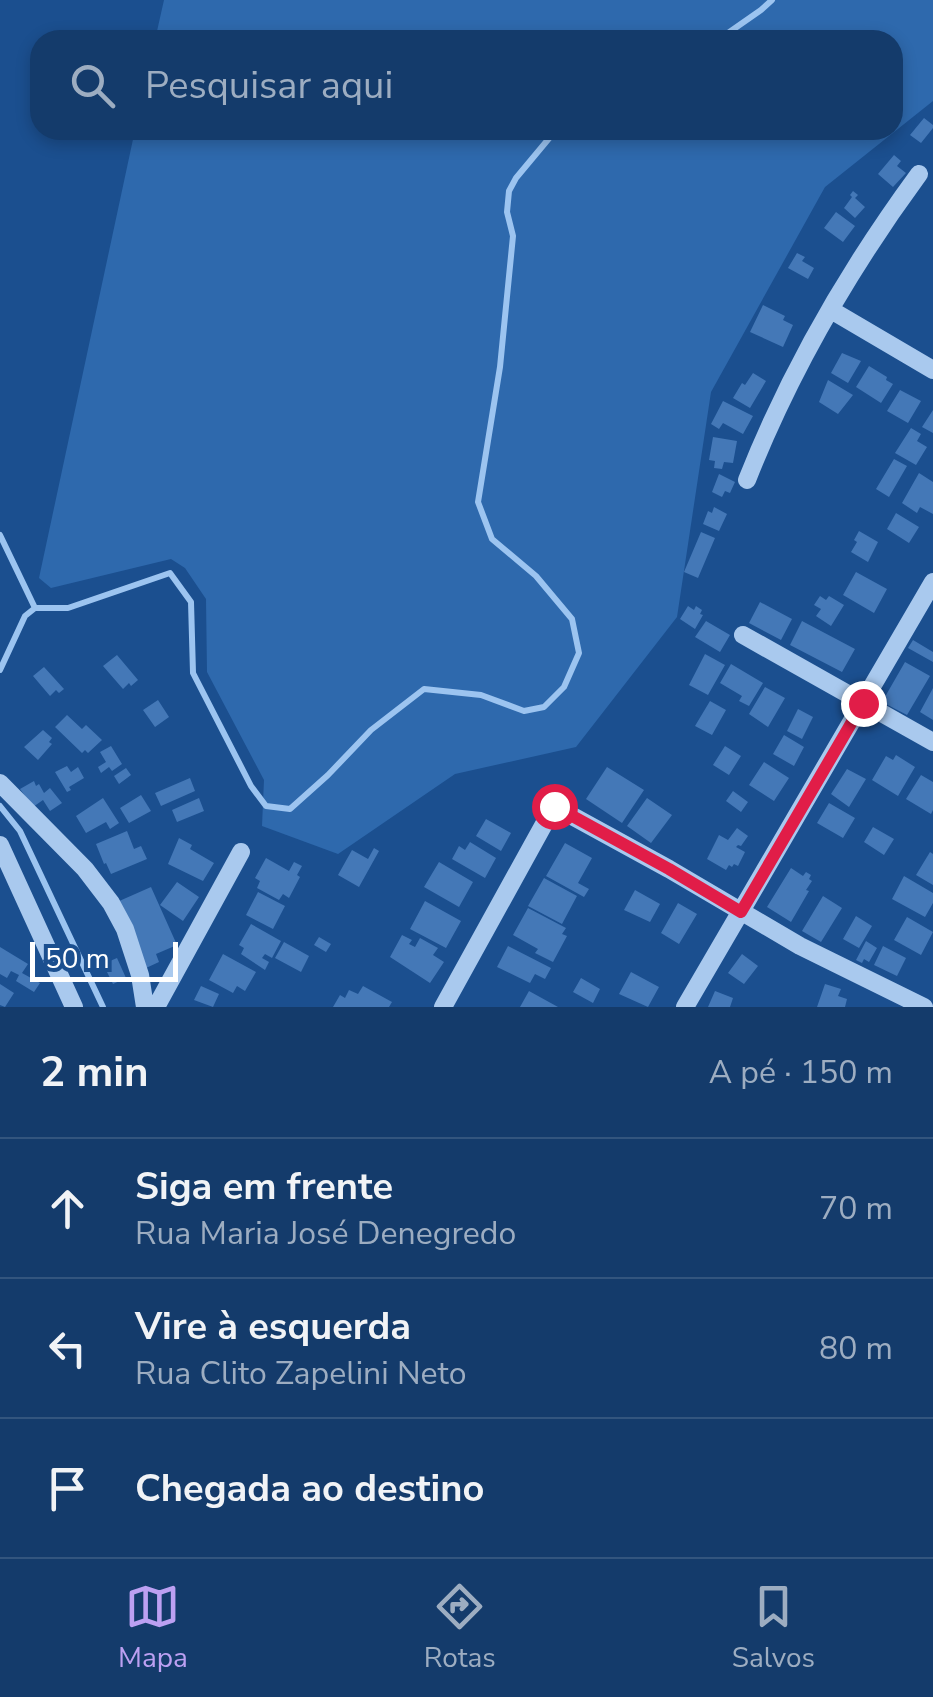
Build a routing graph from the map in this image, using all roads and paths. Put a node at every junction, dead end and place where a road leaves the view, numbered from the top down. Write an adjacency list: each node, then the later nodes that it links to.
1 (920, 174): 2 (street)
2 (831, 310): 3 (street); 4 (street)
3 (933, 370)
4 (747, 480)
5 (933, 582): 7 (street)
6 (743, 636): 7 (street)
7 (863, 703): 8 (street); 12 (street)
8 (933, 742)
9 (0, 783): 15 (street)
10 (241, 852): 16 (street)
11 (2, 856): 14 (street)
12 (741, 912): 17 (street); 18 (street); 19 (street)
13 (933, 999): 19 (street)
14 (74, 1007)
15 (145, 1007)
16 (156, 1007)
17 (443, 1007)
18 (686, 1007)
19 (926, 1007)

